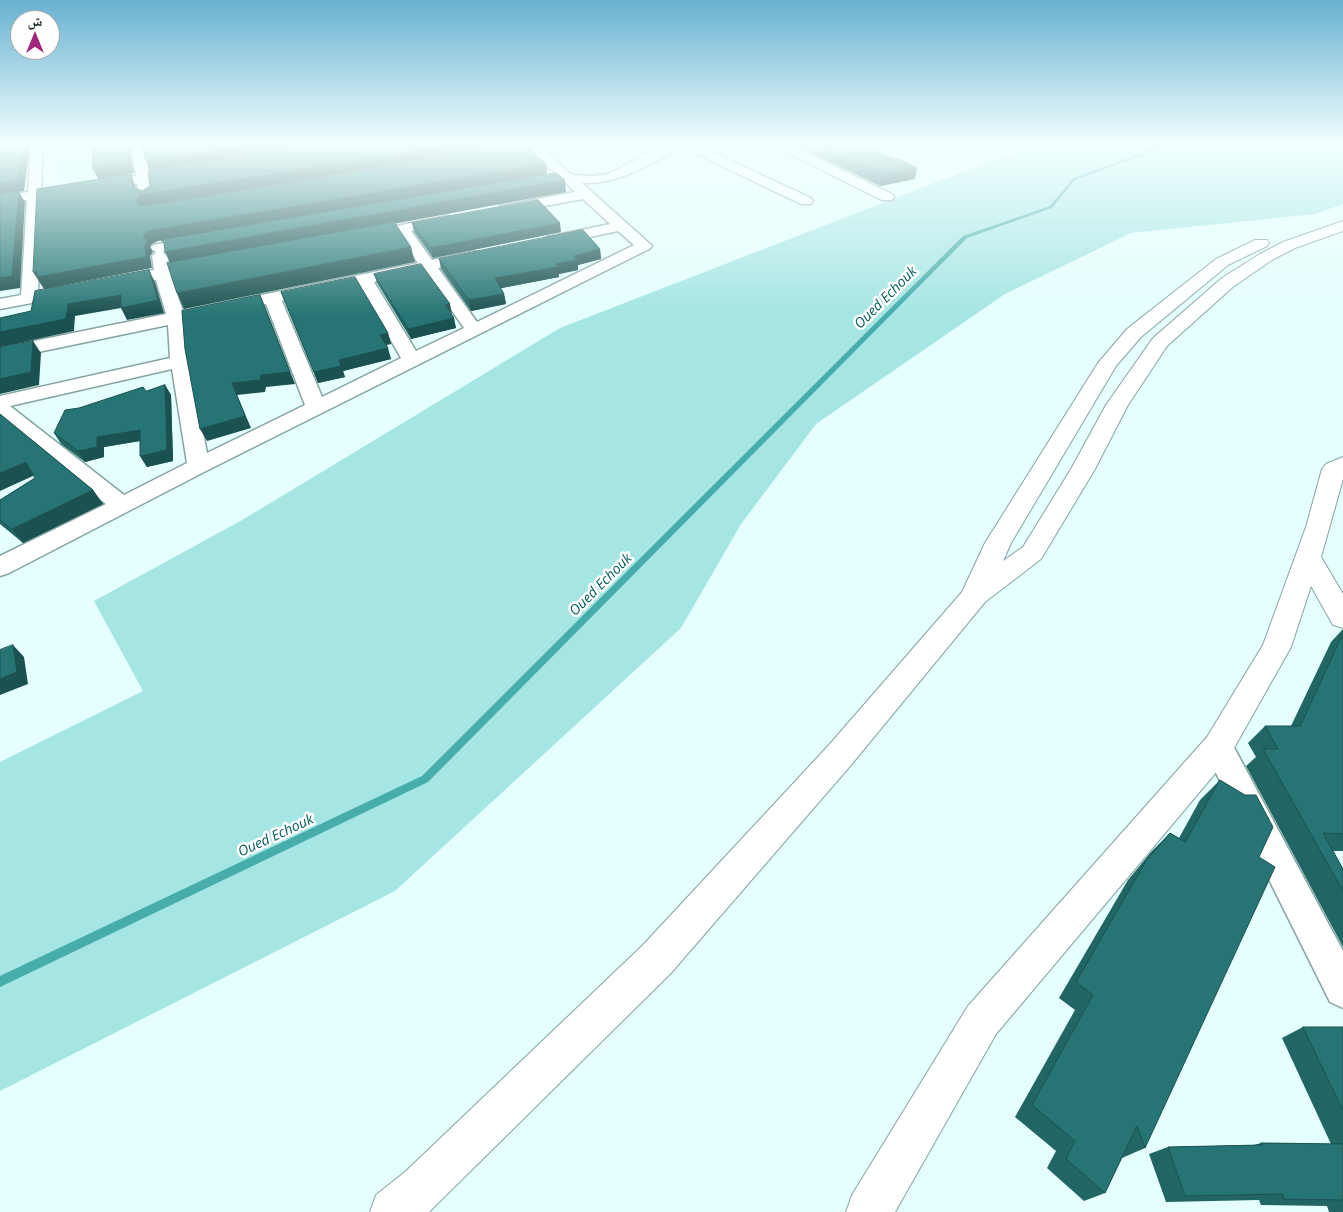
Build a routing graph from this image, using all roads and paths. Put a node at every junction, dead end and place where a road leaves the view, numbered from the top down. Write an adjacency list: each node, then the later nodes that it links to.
1 (34, 202): 25 (street)
2 (148, 202): 5 (street)
3 (571, 202): 6 (street)
4 (594, 202): 9 (street)
5 (150, 211)
6 (489, 212)
7 (1343, 214): 40 (street)
8 (460, 218): 11 (street)
9 (620, 226): 15 (street); 28 (street)
10 (1343, 226): 40 (street)
11 (402, 229): 14 (street); 19 (street)
12 (154, 230): 16 (street)
13 (217, 238): 16 (street)
14 (354, 238)
15 (534, 244)
16 (158, 248): 20 (street)
17 (486, 254): 19 (street)
18 (220, 263): 20 (street)
19 (429, 266): 21 (street); 28 (street)
20 (162, 274): 22 (street); 27 (street)
21 (364, 280): 24 (street); 31 (street)
22 (105, 284)
23 (86, 288): 25 (street)
24 (272, 298): 27 (street); 34 (street)
25 (29, 299): 26 (street)
26 (0, 304)
27 (176, 317): 29 (street); 30 (street)
28 (474, 330): 31 (street)
29 (0, 354)
30 (180, 361): 32 (street); 36 (street)
31 (412, 361): 34 (street)
32 (0, 402)
33 (0, 408): 37 (street)
34 (316, 408): 36 (street)
35 (1343, 464): 38 (street)
36 (198, 466): 37 (street)
37 (122, 505): 39 (street)
38 (1308, 557): 41 (street); 42 (street)
39 (0, 567)
40 (975, 595): 44 (street)
41 (1342, 614)
42 (1218, 747): 43 (street); 45 (street)
43 (1343, 989)
44 (393, 1212)
45 (869, 1212)

